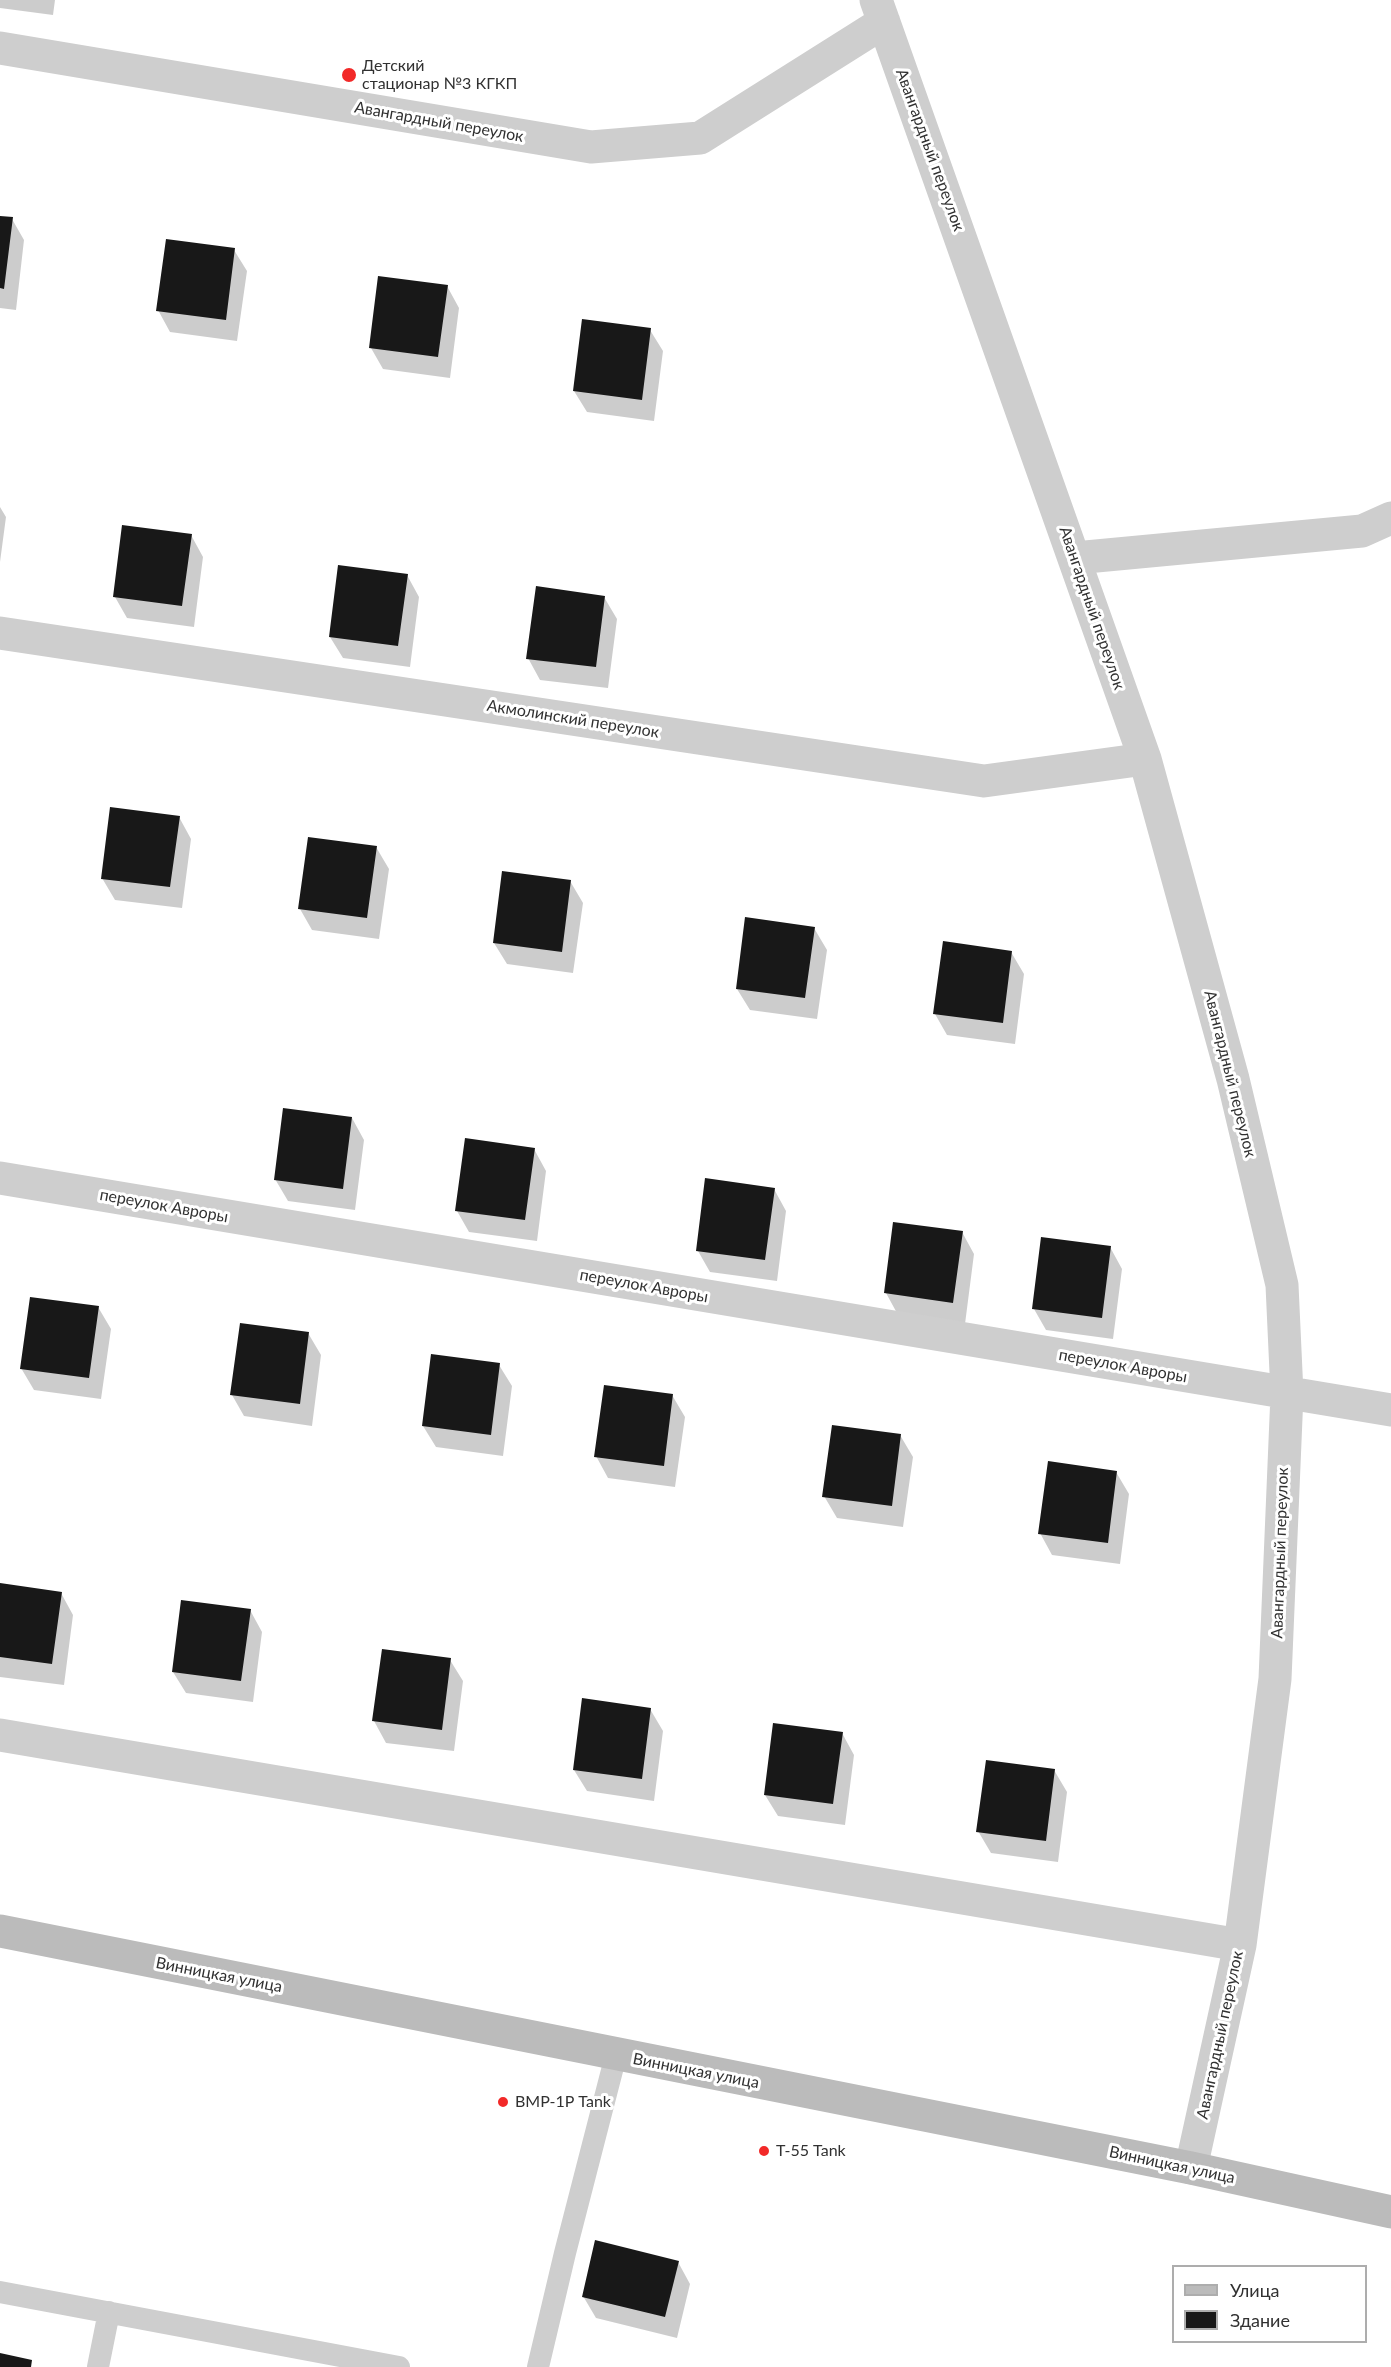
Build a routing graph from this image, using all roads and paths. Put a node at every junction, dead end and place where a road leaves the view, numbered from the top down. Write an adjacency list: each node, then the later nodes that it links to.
1 (880, 11): 2 (street, Авангардный переулок); 4 (street, Авангардный переулок)
2 (0, 48)
3 (1391, 518): 4 (street)
4 (1074, 558): 6 (street, Авангардный переулок)
5 (0, 633): 6 (street, Акмолинский переулок)
6 (1145, 759): 8 (street, Авангардный переулок)
7 (0, 1178): 8 (street, переулок Авроры)
8 (1287, 1394): 9 (street, переулок Авроры); 12 (street, Авангардный переулок)
9 (1391, 1410)
10 (0, 1735): 12 (street)
11 (0, 1931): 13 (main road, Винницкая улица)
12 (1240, 1945): 14 (street, Авангардный переулок)
13 (616, 2055): 14 (main road, Винницкая улица); 20 (lane)
14 (1191, 2168): 15 (main road, Винницкая улица)
15 (1391, 2212)
16 (0, 2292): 17 (lane)
17 (109, 2312): 18 (lane); 19 (lane)
18 (98, 2367)
19 (399, 2367)
20 (538, 2367)

